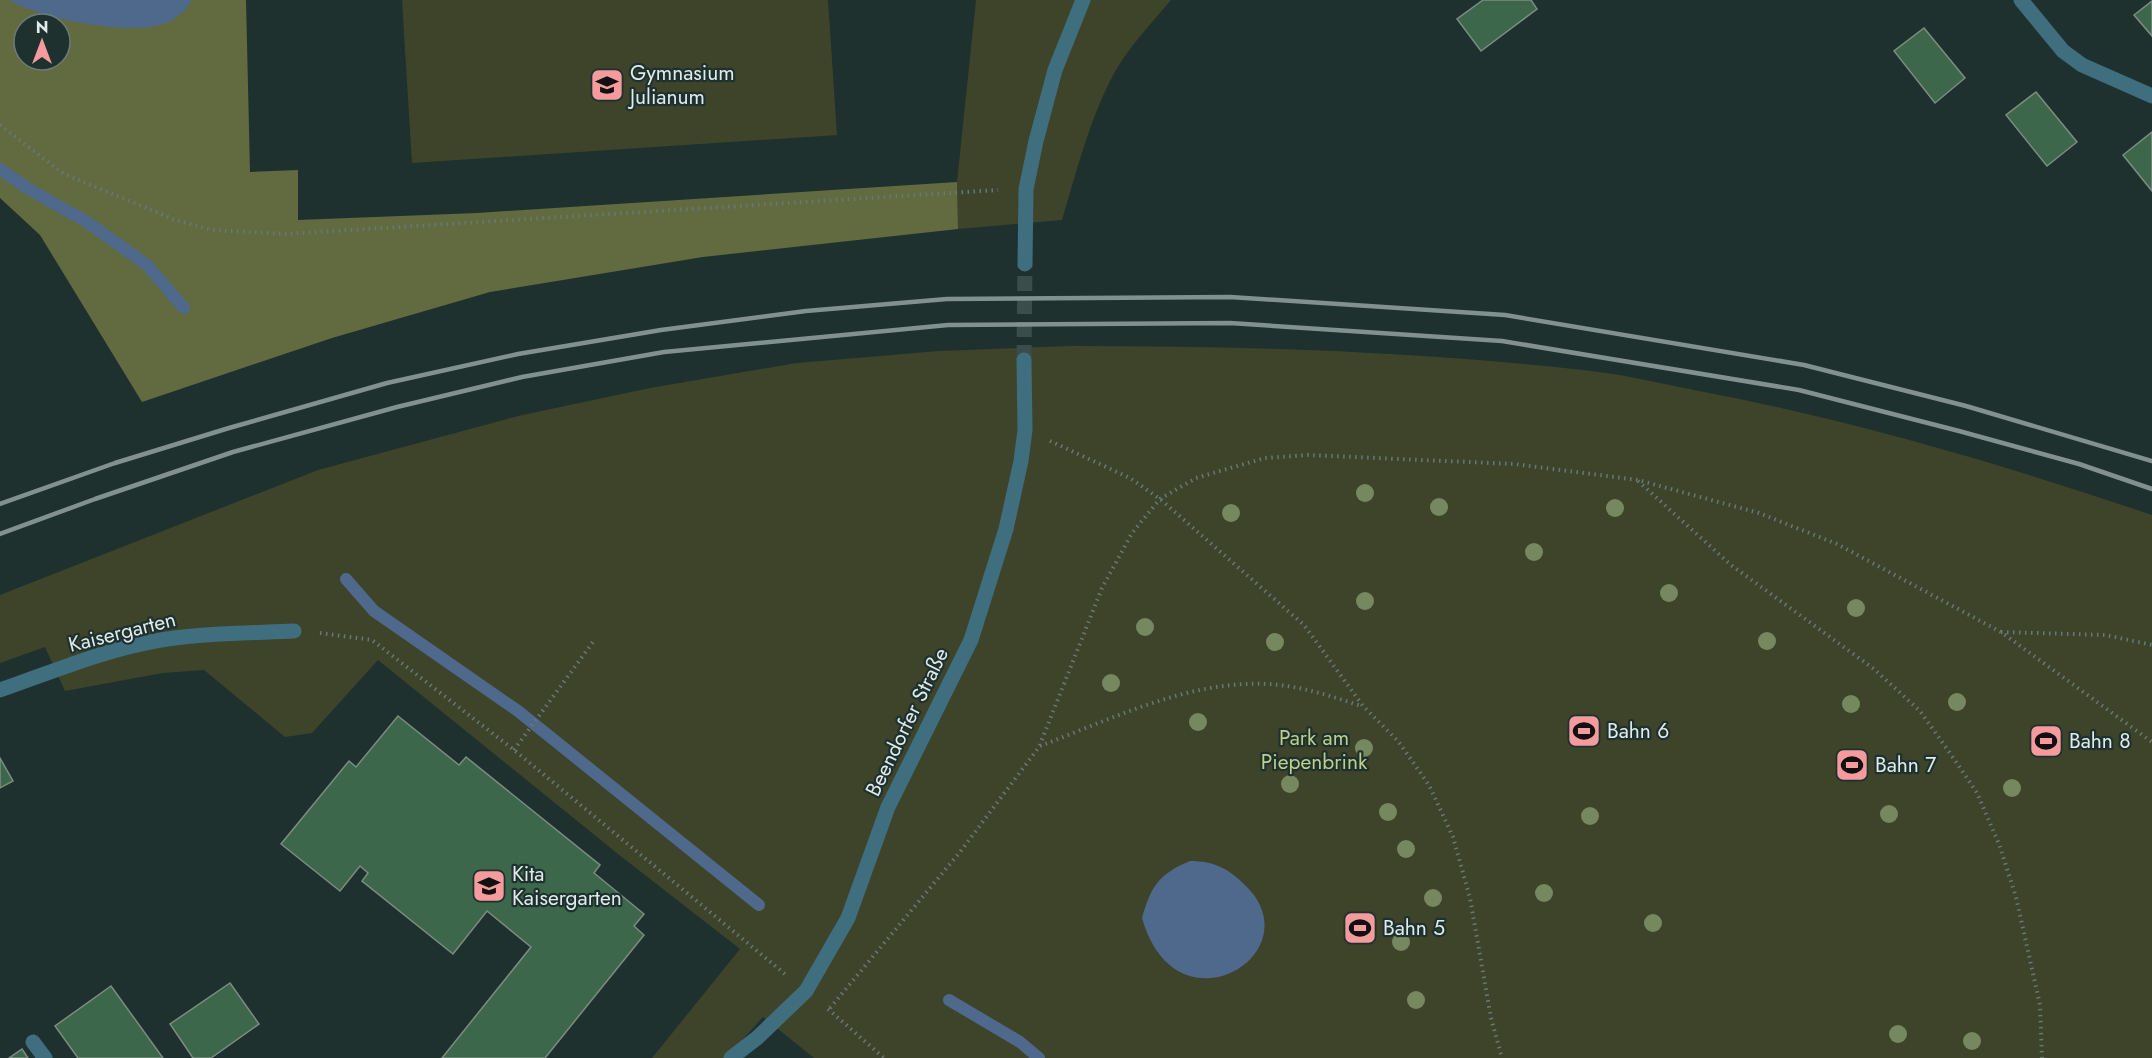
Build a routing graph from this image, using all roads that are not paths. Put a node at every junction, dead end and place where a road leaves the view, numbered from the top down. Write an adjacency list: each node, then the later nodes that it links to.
1 (1083, 0): 4 (street)
2 (2021, 0): 3 (street)
3 (2152, 96)
4 (1025, 264)
5 (1024, 360): 10 (street, Beendorfer Straße)
6 (294, 631): 7 (street, Kaisergarten)
7 (0, 690)
8 (33, 1042): 9 (street)
9 (45, 1058)
10 (731, 1058)

